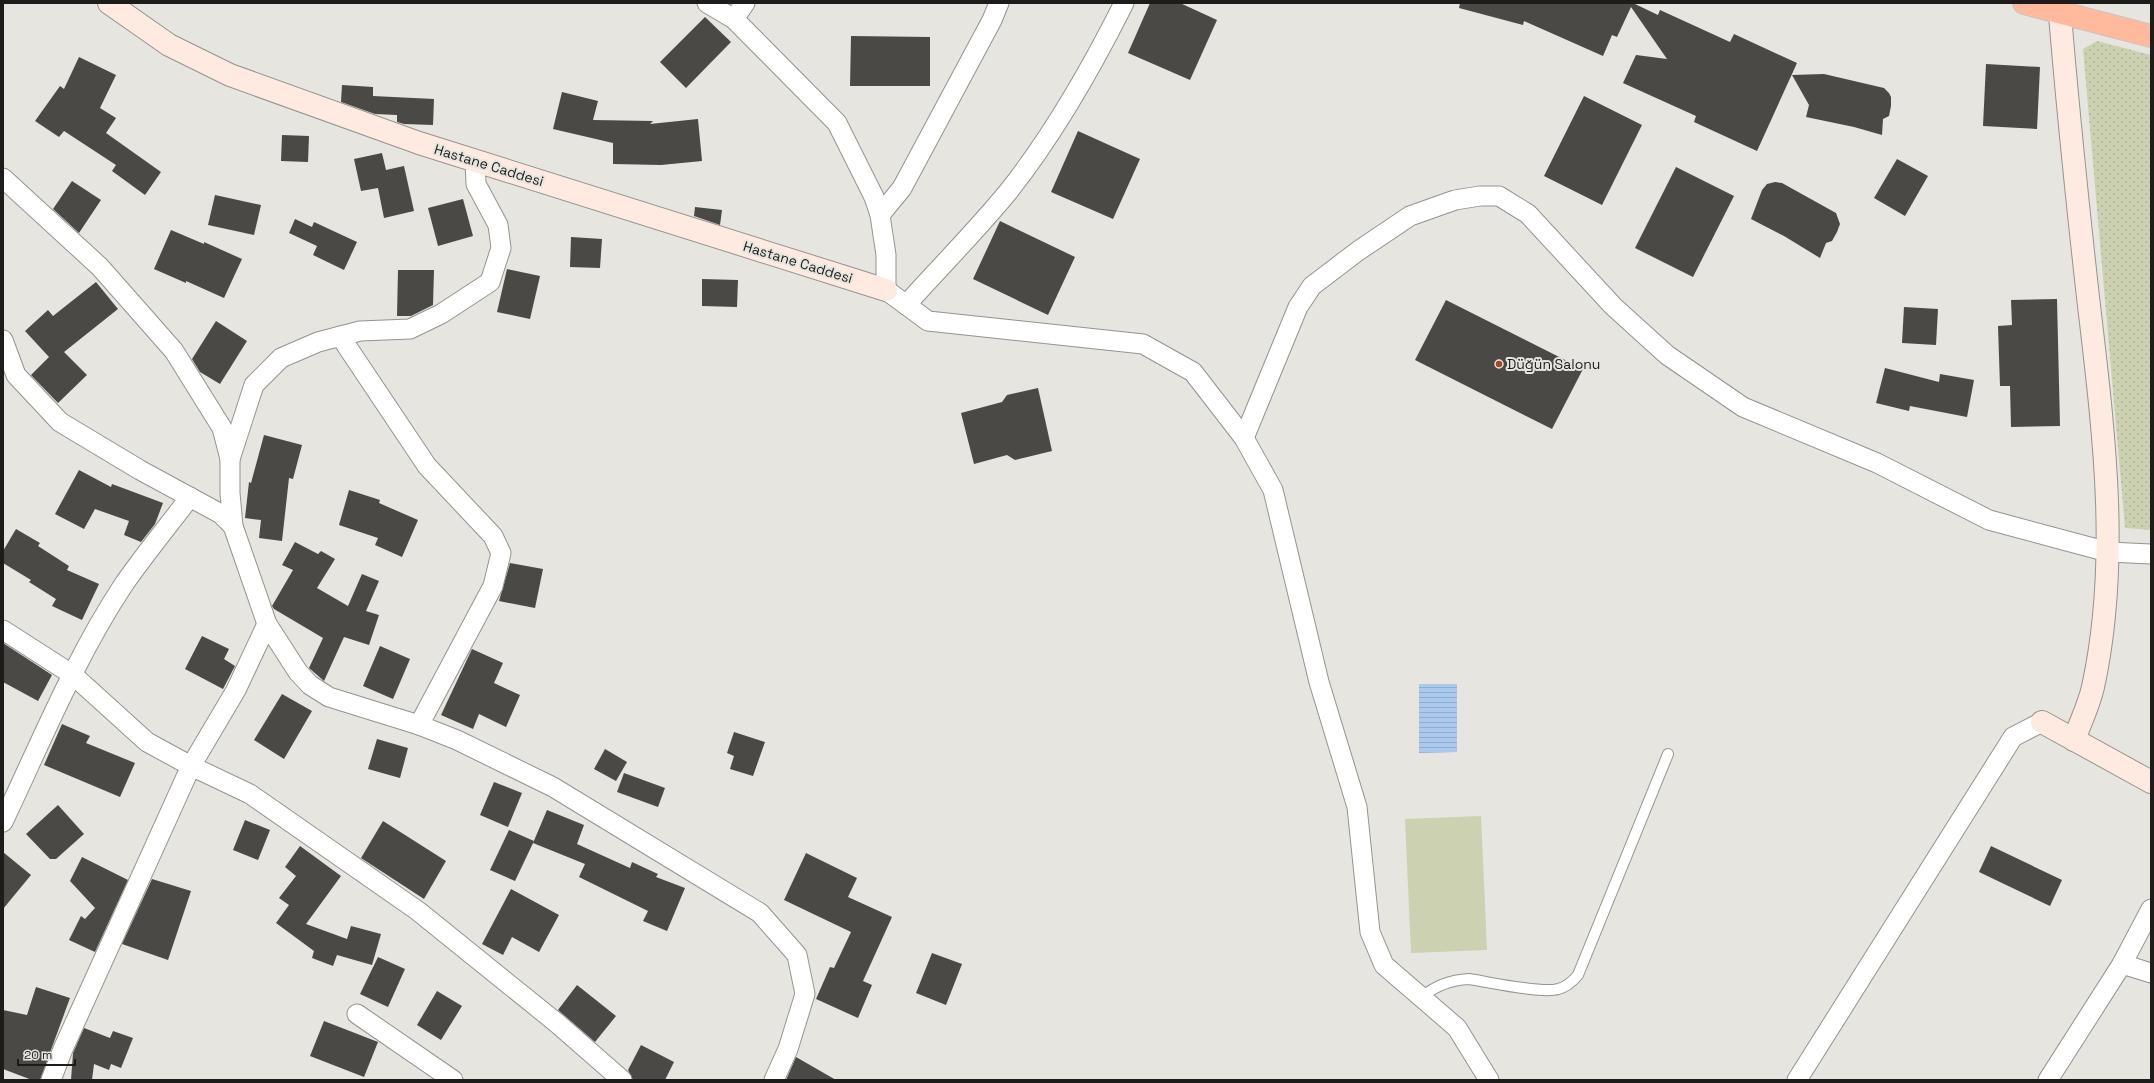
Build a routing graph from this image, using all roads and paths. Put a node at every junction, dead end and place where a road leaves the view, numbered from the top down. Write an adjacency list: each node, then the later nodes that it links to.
1 (109, 3): 10 (street, Hastane Caddesi)
2 (708, 3): 8 (street)
3 (745, 3): 8 (street)
4 (999, 3): 12 (street)
5 (1124, 3): 14 (street)
6 (2024, 3): 7 (highway)
7 (2059, 8): 9 (highway); 21 (street)
8 (734, 19): 12 (street)
9 (2151, 36)
10 (475, 161): 13 (street, Hastane Caddesi); 15 (street)
11 (3, 178): 18 (street)
12 (880, 215): 13 (street)
13 (886, 290): 14 (street)
14 (906, 304): 17 (street)
15 (340, 336): 18 (street); 27 (street)
16 (3, 340): 19 (street)
17 (1244, 438): 21 (street); 36 (street)
18 (230, 459): 20 (street)
19 (190, 497): 20 (street); 25 (street)
20 (233, 526): 23 (street)
21 (2108, 552): 22 (street); 28 (street)
22 (2151, 554)
23 (267, 624): 27 (street); 30 (street)
24 (3, 630): 25 (street)
25 (73, 675): 30 (street); 32 (street)
26 (2042, 722): 28 (street); 43 (street)
27 (419, 725): 41 (street)
28 (2074, 740): 31 (street)
29 (1668, 754): 36 (lane)
30 (191, 766): 38 (street); 40 (street)
31 (2151, 782)
32 (3, 822)
33 (2151, 909): 34 (street)
34 (2122, 964): 35 (street); 44 (street)
35 (2151, 973)
36 (1422, 998): 42 (street)
37 (357, 1014): 39 (street)
38 (50, 1080)
39 (453, 1080)
40 (622, 1080)
41 (774, 1080)
42 (1490, 1080)
43 (1797, 1080)
44 (2048, 1080)

